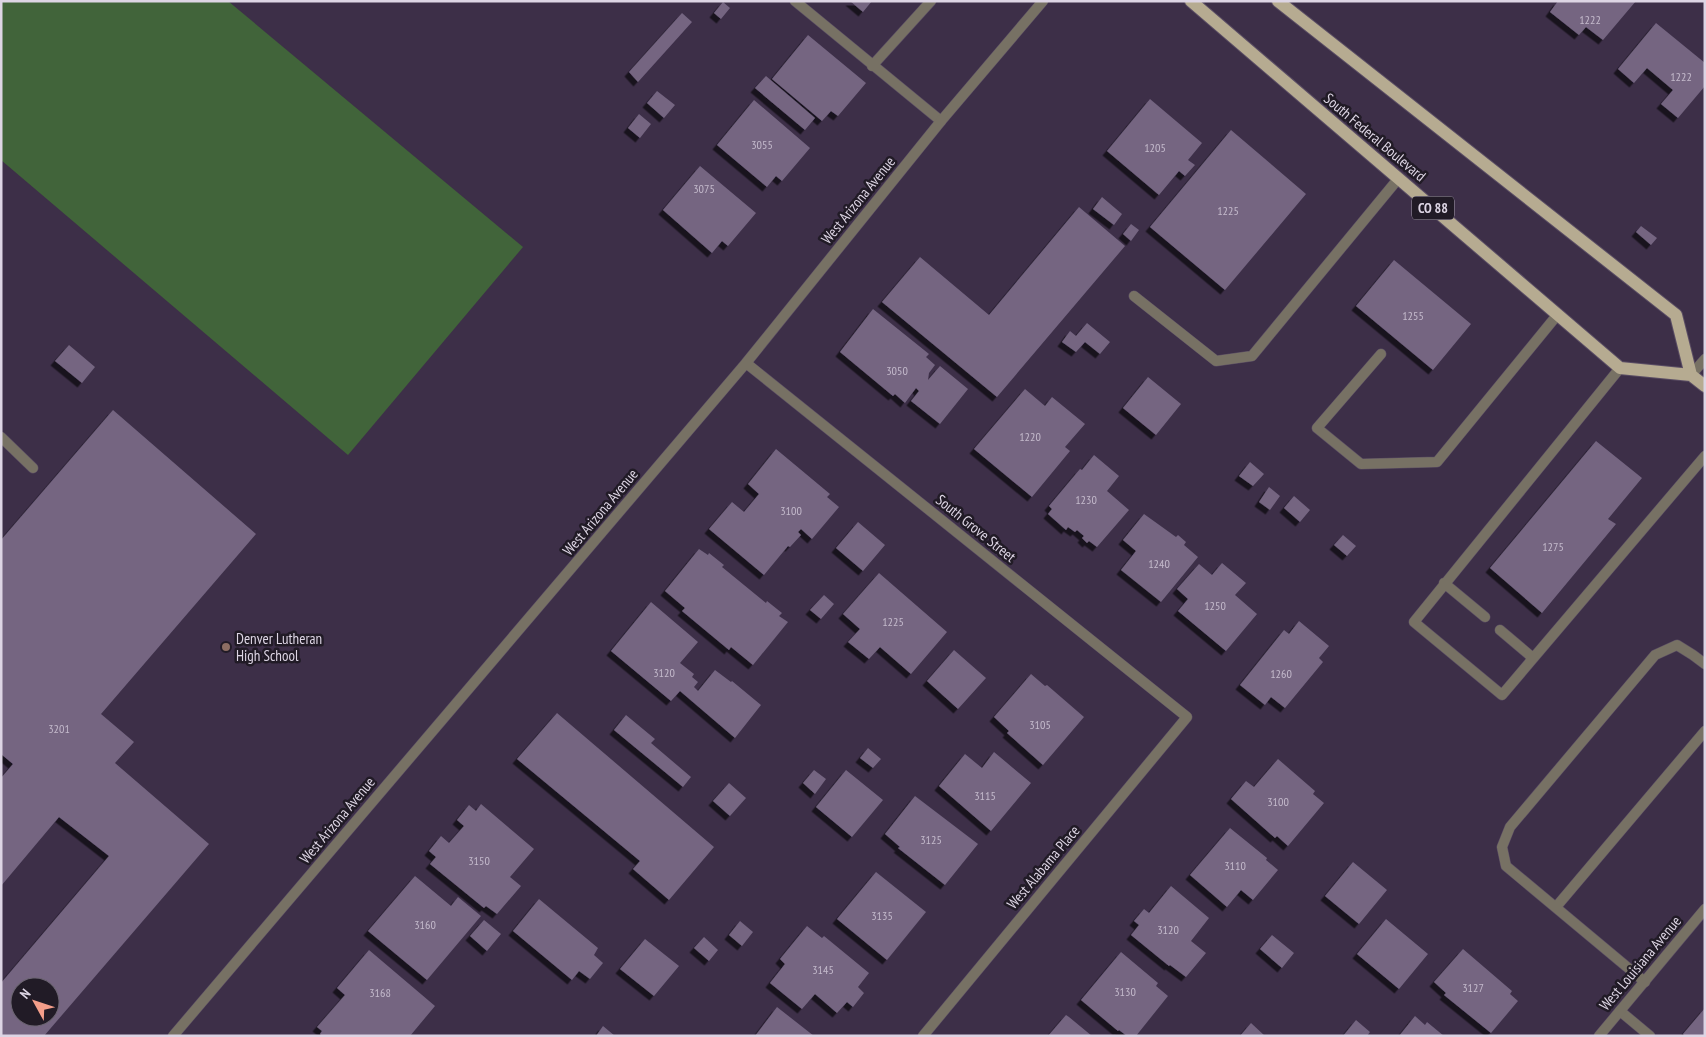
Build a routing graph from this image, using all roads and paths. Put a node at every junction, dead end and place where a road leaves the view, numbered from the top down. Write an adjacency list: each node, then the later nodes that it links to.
1 (795, 1): 6 (street)
2 (931, 1): 6 (street)
3 (1042, 1): 7 (street, West Arizona Avenue)
4 (1191, 1): 8 (main road, South Federal Boulevard / CO 88)
5 (1278, 1): 15 (main road)
6 (872, 66): 7 (street)
7 (942, 121): 13 (street, West Arizona Avenue)
8 (1398, 179): 9 (street); 10 (main road, South Federal Boulevard / CO 88)
9 (1134, 296)
10 (1558, 314): 11 (street); 14 (main road, South Federal Boulevard / CO 88)
11 (1381, 354)
12 (1705, 359): 15 (street)
13 (746, 363): 25 (street, South Grove Street); 31 (street, West Arizona Avenue)
14 (1620, 368): 15 (main road); 20 (street)
15 (1691, 375): 16 (main road)
16 (1705, 386)
17 (1, 437): 19 (street)
18 (1705, 456): 23 (street)
19 (33, 468)
20 (1444, 583): 21 (street); 23 (street)
21 (1485, 617)
22 (1500, 630): 23 (street)
23 (1533, 658)
24 (1705, 664): 27 (street)
25 (1187, 717): 32 (street, West Alabama Place)
26 (1705, 732): 27 (street)
27 (1556, 907): 29 (street)
28 (1705, 909): 29 (street, West Louisiana Avenue)
29 (1645, 982): 30 (street, West Louisiana Avenue)
30 (1620, 1011): 33 (street, West Louisiana Avenue); 34 (street)
31 (174, 1036)
32 (923, 1036)
33 (1599, 1036)
34 (1650, 1036)

